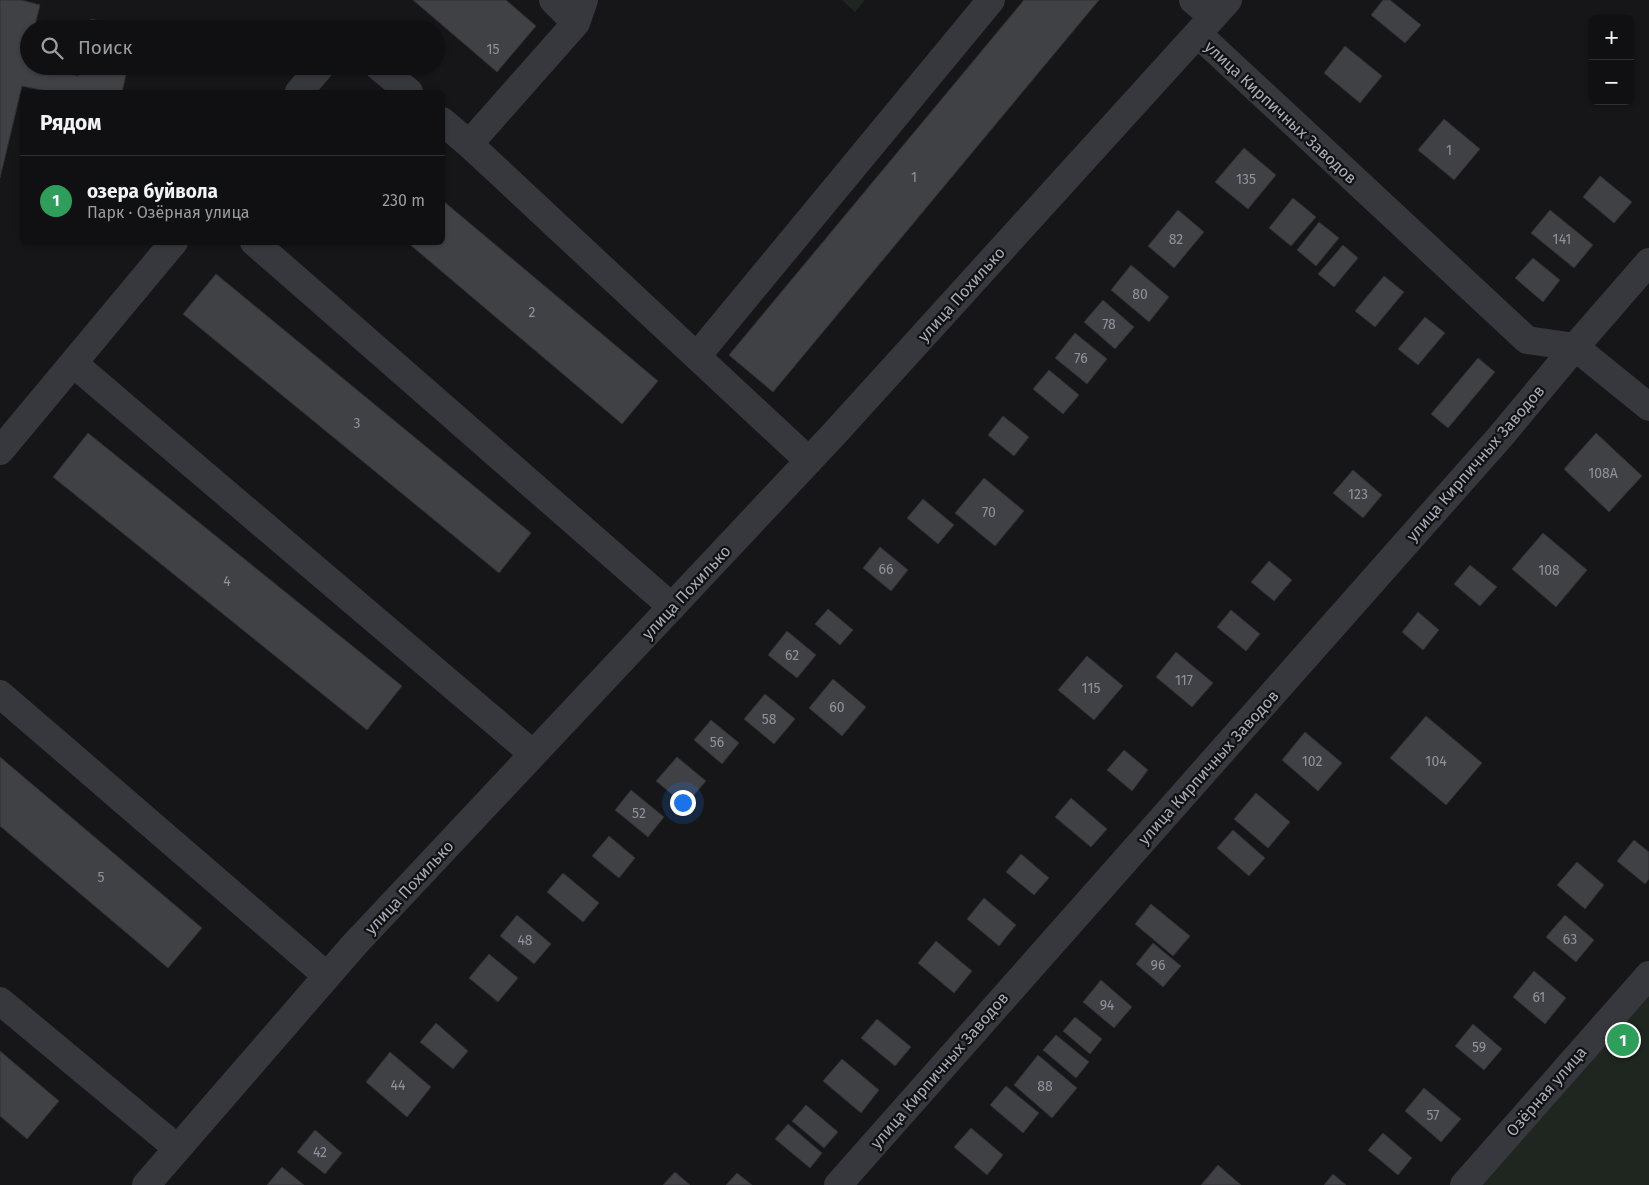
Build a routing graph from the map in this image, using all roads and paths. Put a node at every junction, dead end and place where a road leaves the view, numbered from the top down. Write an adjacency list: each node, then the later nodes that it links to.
1 (553, 0): 3 (street)
2 (991, 0): 15 (street)
3 (580, 12): 10 (street)
4 (1208, 13): 14 (street, улица Кирпичных Заводов); 19 (street, улица Похилько)
5 (313, 75): 7 (street)
6 (389, 75): 8 (street)
7 (301, 90)
8 (407, 90)
9 (445, 124): 10 (street)
10 (469, 144): 15 (street)
11 (171, 245): 16 (street)
12 (257, 245): 20 (street)
13 (1649, 262): 14 (street, улица Кирпичных Заводов)
14 (1575, 347): 17 (street); 28 (street, улица Кирпичных Заводов)
15 (696, 356): 19 (street)
16 (73, 363): 18 (street); 22 (street)
17 (1649, 407)
18 (0, 451)
19 (809, 461): 20 (street, улица Похилько)
20 (672, 607): 22 (street, улица Похилько)
21 (0, 694): 24 (street)
22 (533, 754): 24 (street, улица Похилько)
23 (1649, 975): 29 (street, Озёрная улица)
24 (327, 976): 26 (street, улица Похилько)
25 (0, 1001): 26 (street)
26 (177, 1148): 27 (street, улица Похилько)
27 (146, 1185)
28 (838, 1185)
29 (1464, 1185)

